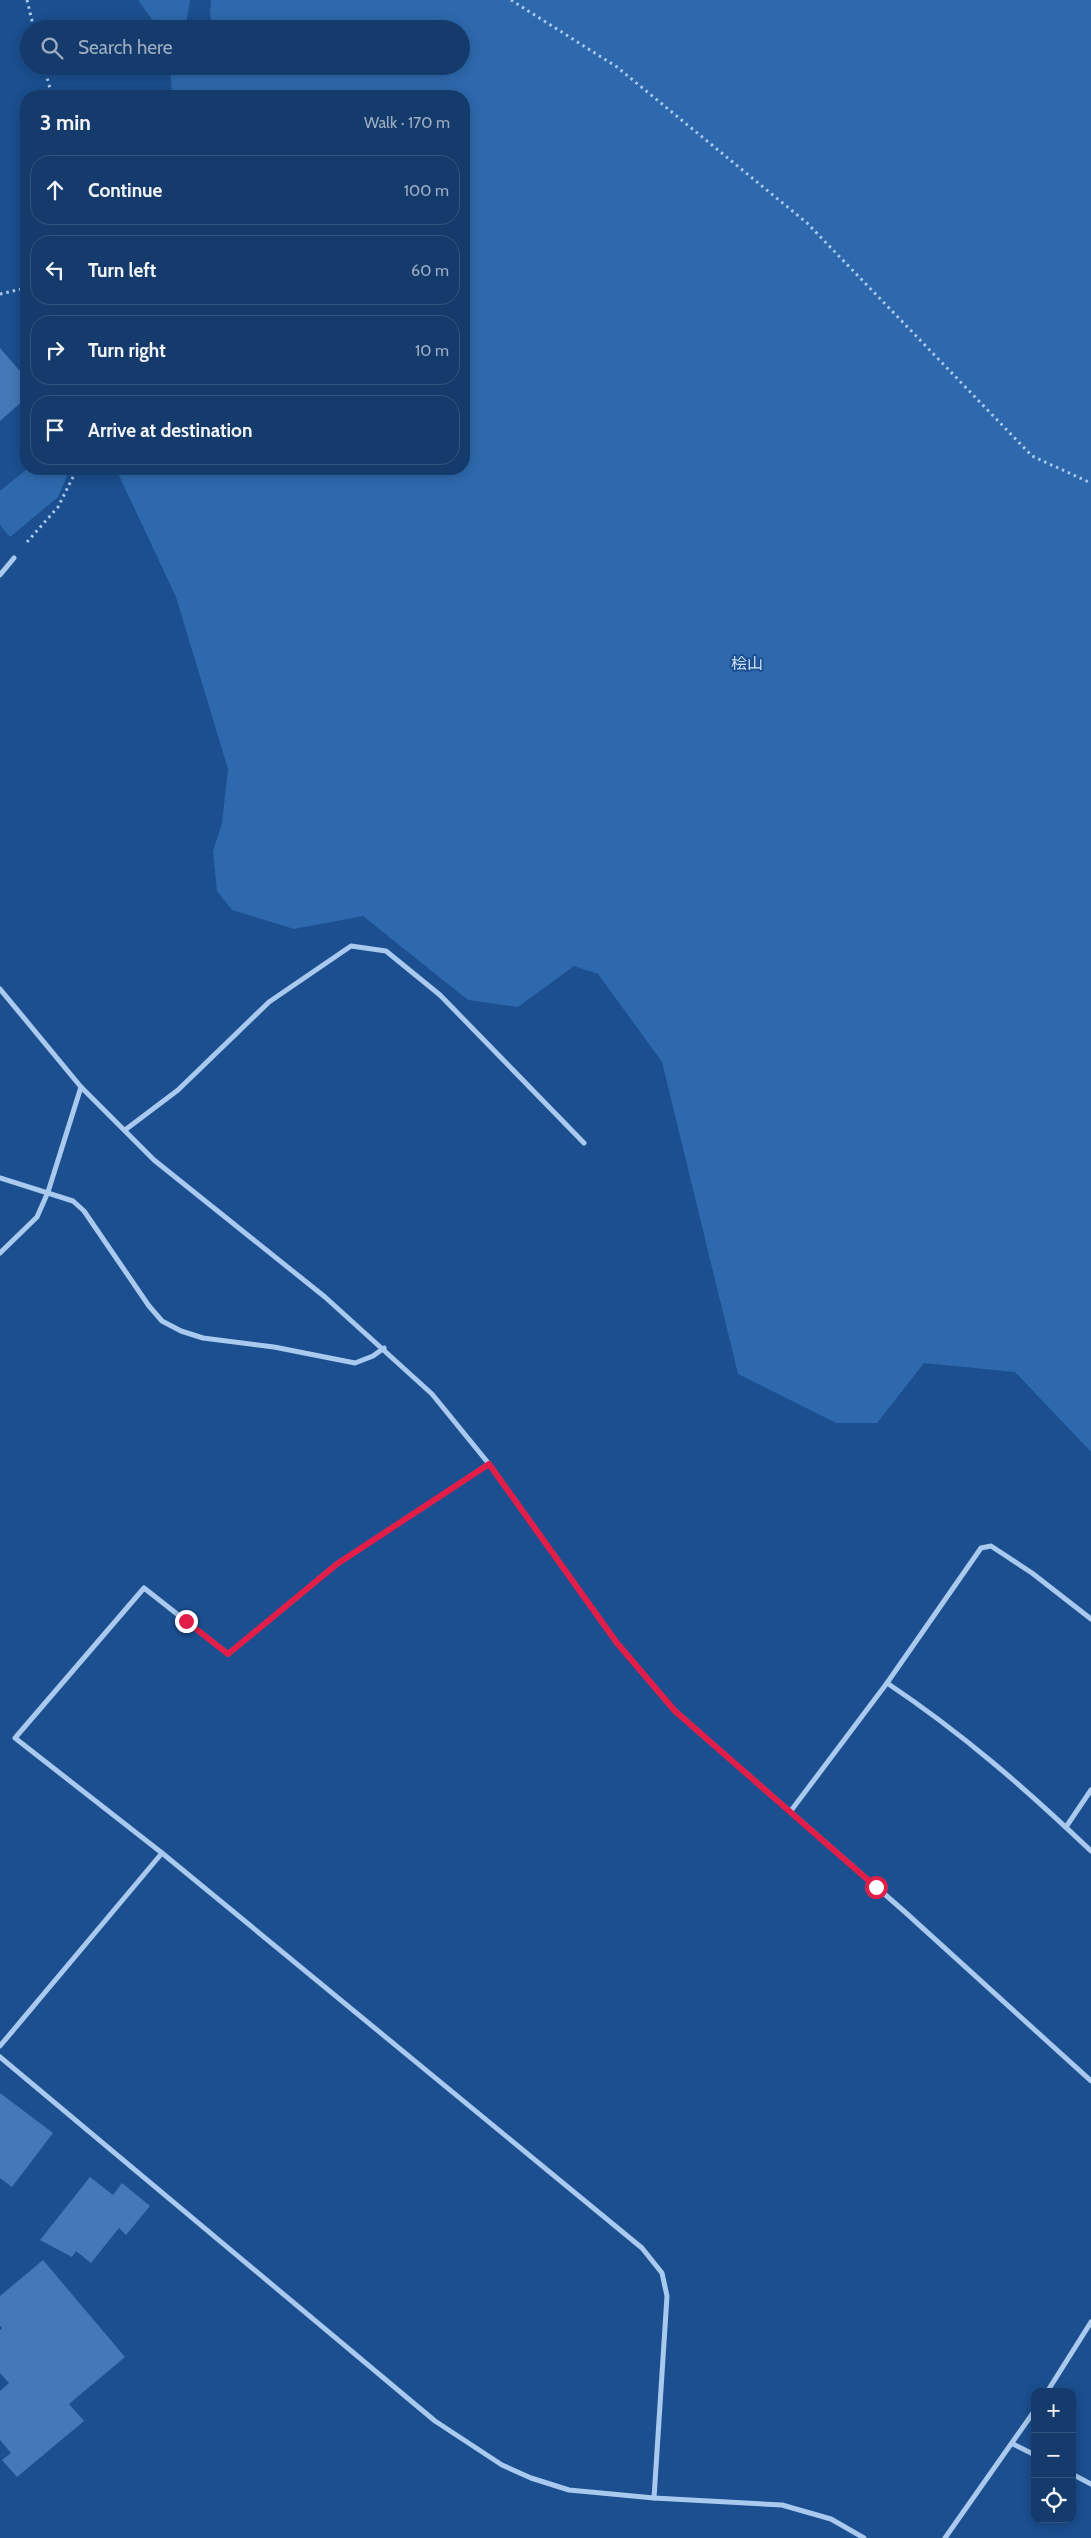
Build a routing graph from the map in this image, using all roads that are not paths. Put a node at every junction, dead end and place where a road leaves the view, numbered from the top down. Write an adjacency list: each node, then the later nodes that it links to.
1 (14, 558): 2 (street)
2 (0, 575)
3 (0, 989): 4 (street)
4 (81, 1087): 5 (street); 8 (street)
5 (125, 1130): 6 (street); 10 (street)
6 (584, 1143)
7 (0, 1178): 8 (street)
8 (48, 1192): 9 (street); 10 (street)
9 (0, 1253)
10 (384, 1348): 11 (street)
11 (489, 1464): 15 (street); 18 (street)
12 (1091, 1619): 13 (street)
13 (887, 1683): 15 (street); 16 (street)
14 (1091, 1790): 16 (street)
15 (790, 1812): 21 (street)
16 (1066, 1827): 17 (street)
17 (1091, 1851)
18 (162, 1853): 19 (street); 29 (street)
19 (0, 2046)
20 (0, 2057): 29 (street)
21 (1091, 2081)
22 (1091, 2322): 23 (street)
23 (1050, 2388)
24 (1031, 2416): 25 (street)
25 (1013, 2444): 26 (street); 31 (street)
26 (1031, 2453)
27 (1076, 2476): 28 (street)
28 (1091, 2484)
29 (654, 2498): 30 (street)
30 (864, 2538)
31 (946, 2538)

